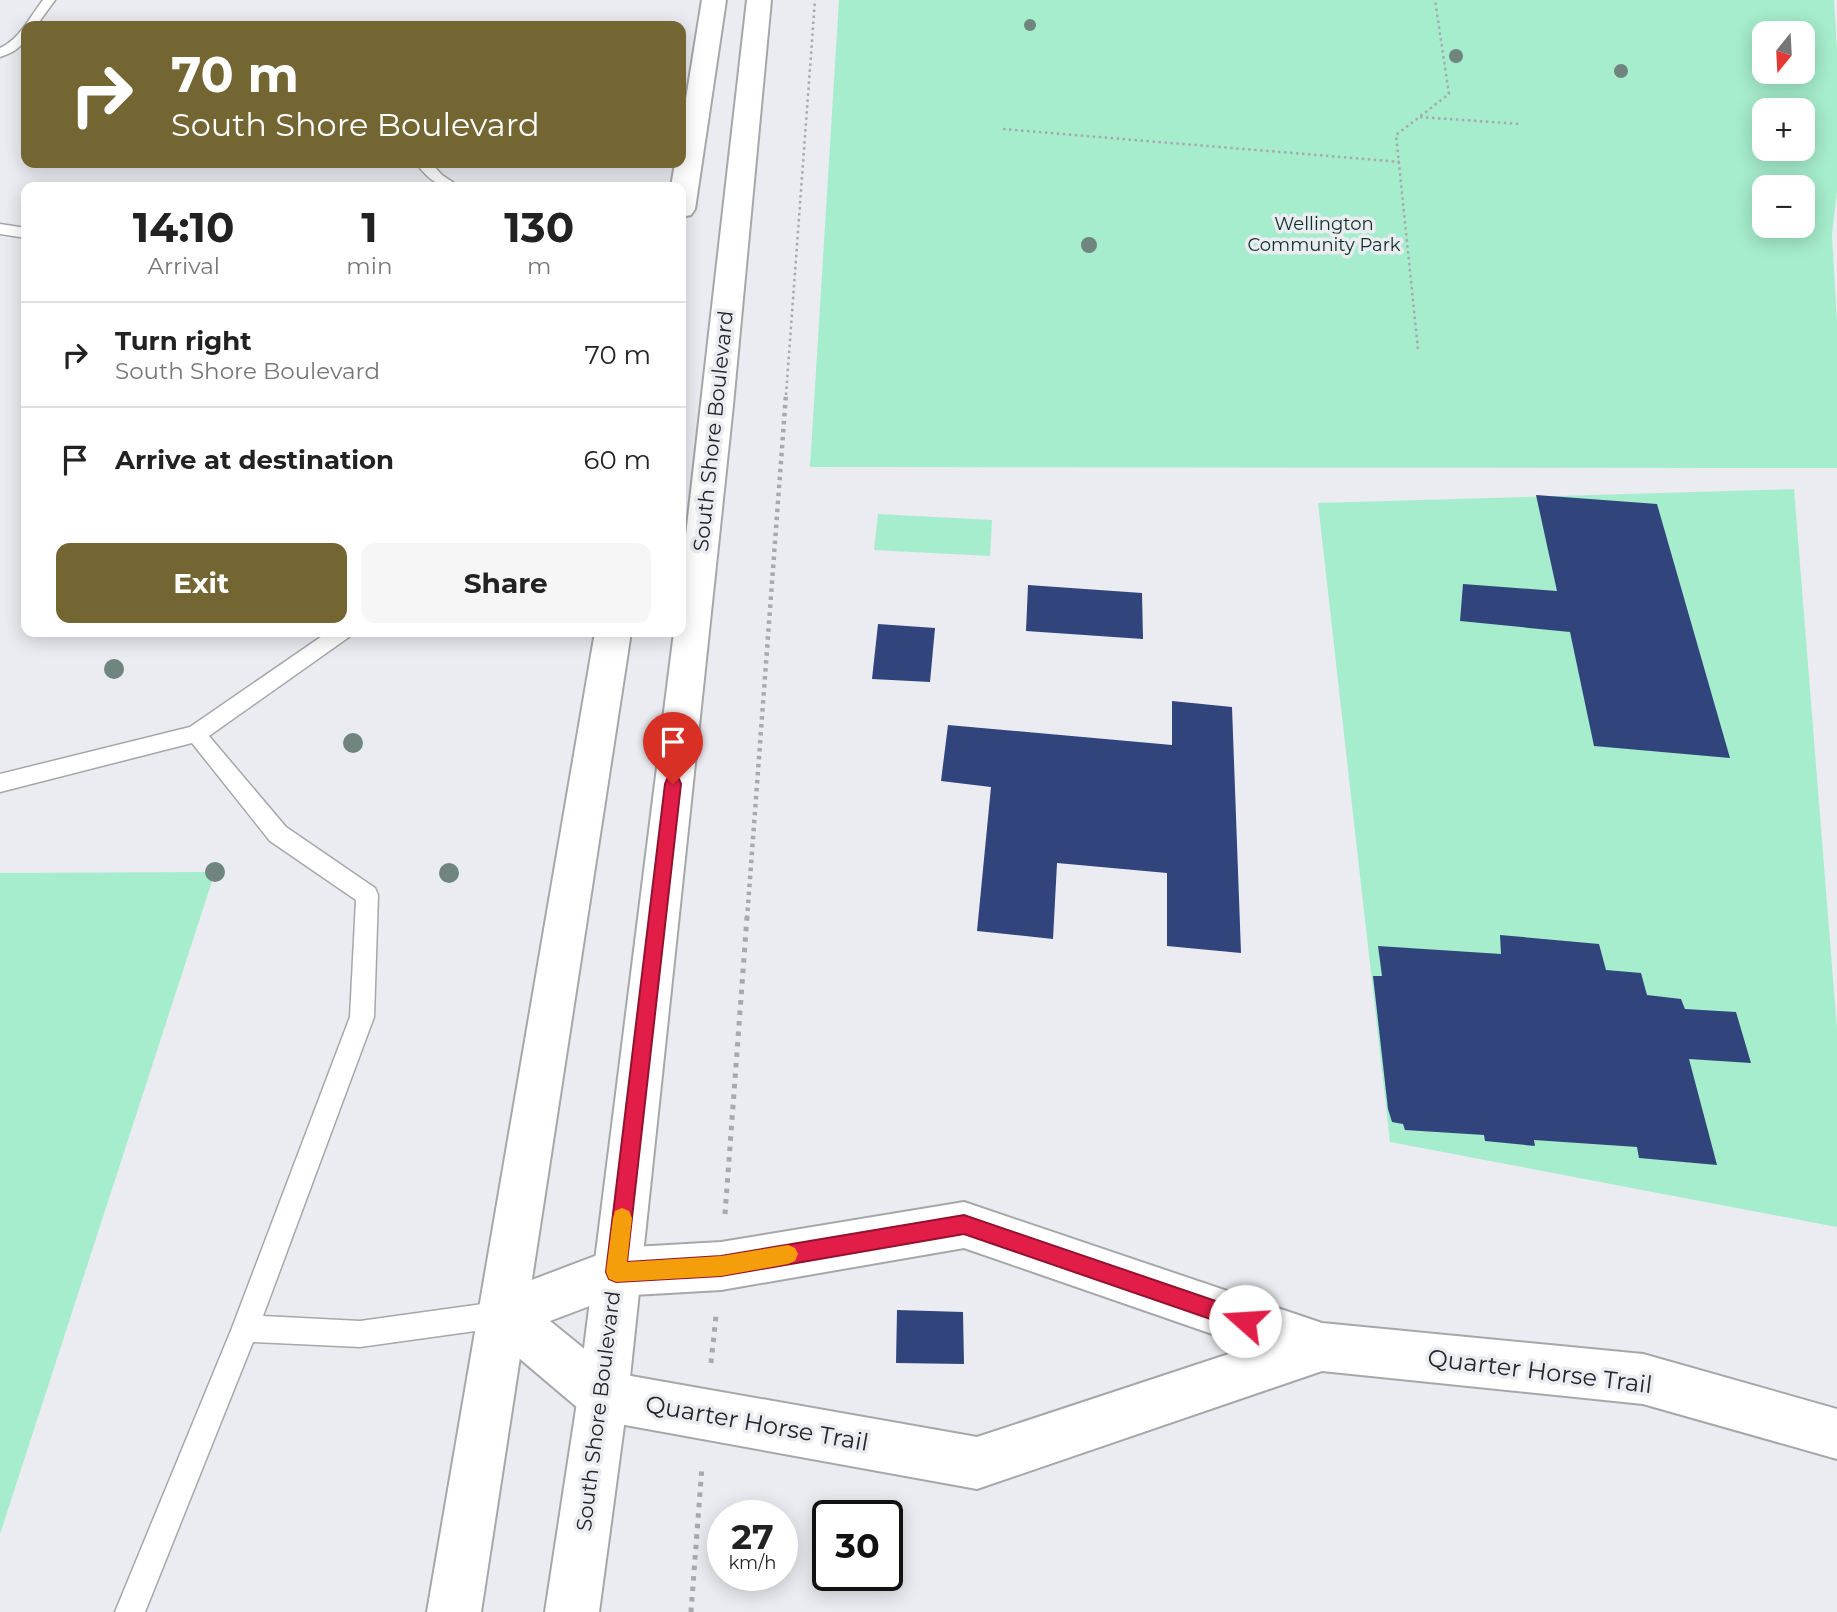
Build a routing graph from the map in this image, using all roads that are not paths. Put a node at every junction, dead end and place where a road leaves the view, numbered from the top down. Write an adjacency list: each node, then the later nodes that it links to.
1 (49, 0): 4 (lane)
2 (714, 0): 9 (street)
3 (759, 0): 16 (street, South Shore Boulevard)
4 (34, 21)
5 (21, 46): 6 (lane)
6 (0, 52)
7 (428, 168): 8 (lane)
8 (444, 182)
9 (685, 182)
10 (0, 229): 11 (lane)
11 (21, 232)
12 (335, 637): 14 (lane)
13 (612, 637): 17 (street)
14 (196, 734): 15 (lane); 18 (lane)
15 (0, 783)
16 (616, 1272): 17 (street, Quarter Horse Trail); 19 (street, Quarter Horse Trail); 20 (street, South Shore Boulevard)
17 (505, 1314): 18 (lane); 20 (street); 23 (street)
18 (245, 1328): 22 (lane)
19 (1322, 1347): 20 (street, Quarter Horse Trail); 21 (street, Quarter Horse Trail)
20 (603, 1396): 24 (street, South Shore Boulevard)
21 (1837, 1434)
22 (130, 1612)
23 (454, 1612)
24 (572, 1612)

